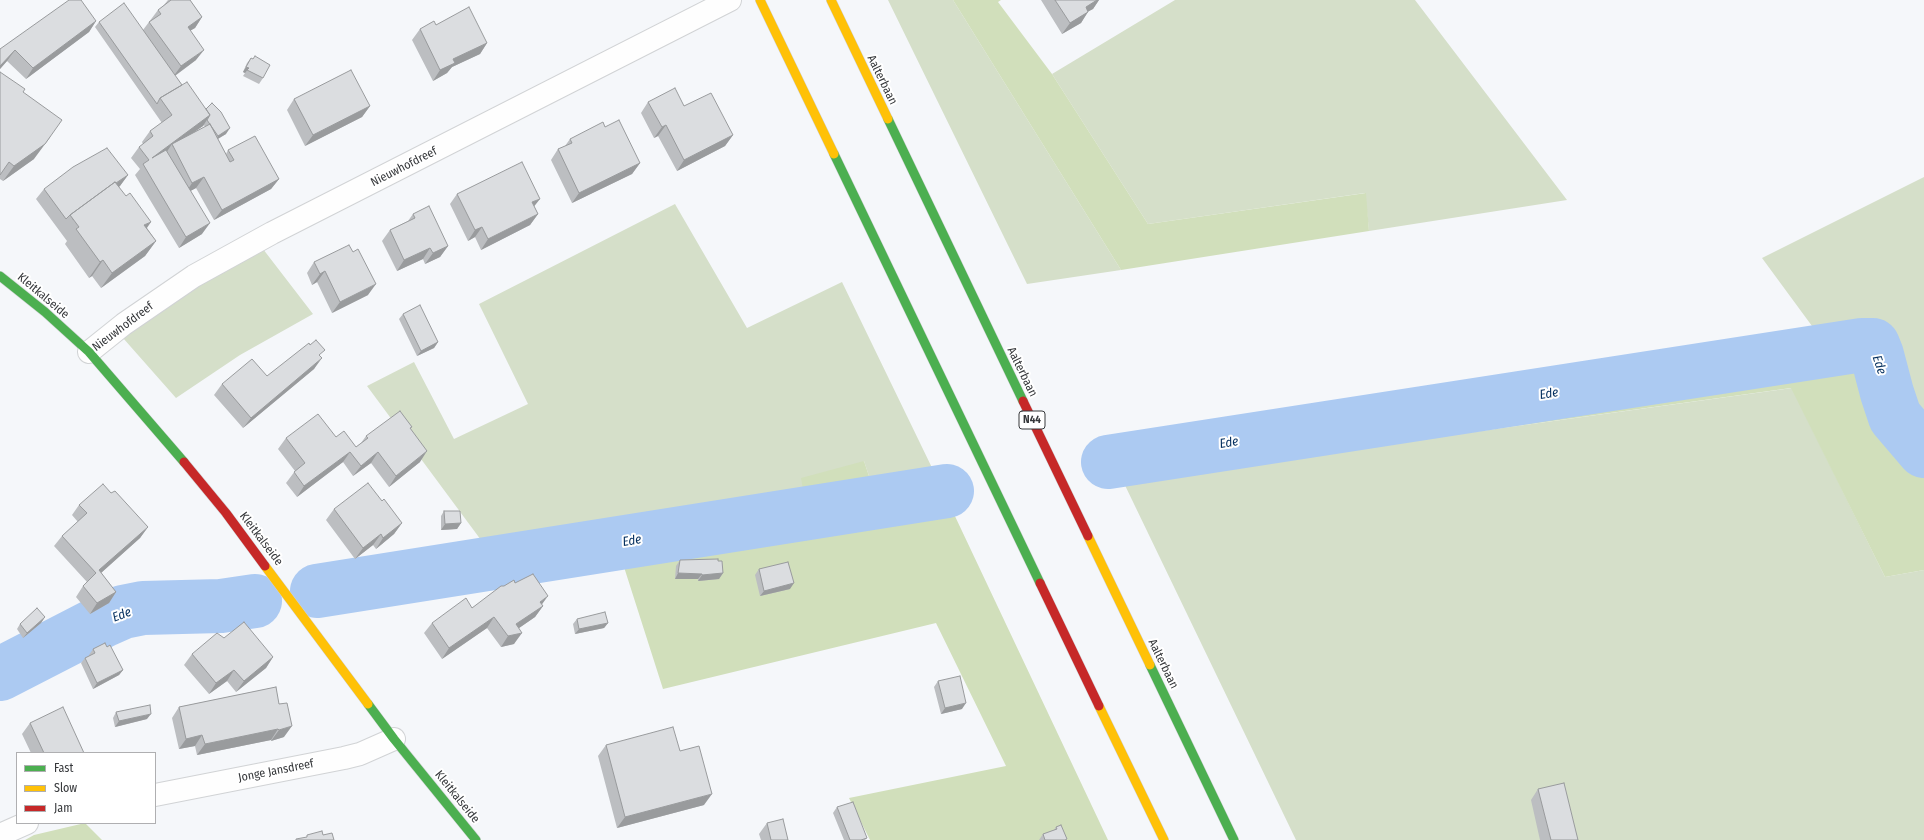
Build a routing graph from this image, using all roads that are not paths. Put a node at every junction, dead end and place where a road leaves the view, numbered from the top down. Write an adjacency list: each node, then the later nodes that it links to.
1 (730, 0): 5 (street, Nieuwhofdreef)
2 (760, 0): 11 (main road)
3 (831, 0): 12 (main road, Aalterbaan / N44)
4 (0, 276): 5 (main road, Kleitkalseide)
5 (89, 352): 6 (main road, Kleitkalseide)
6 (394, 738): 7 (street, Jonge Jansdreef); 10 (main road, Kleitkalseide)
7 (156, 795)
8 (25, 824): 9 (street)
9 (0, 835)
10 (476, 840)
11 (1164, 840)
12 (1234, 840)

